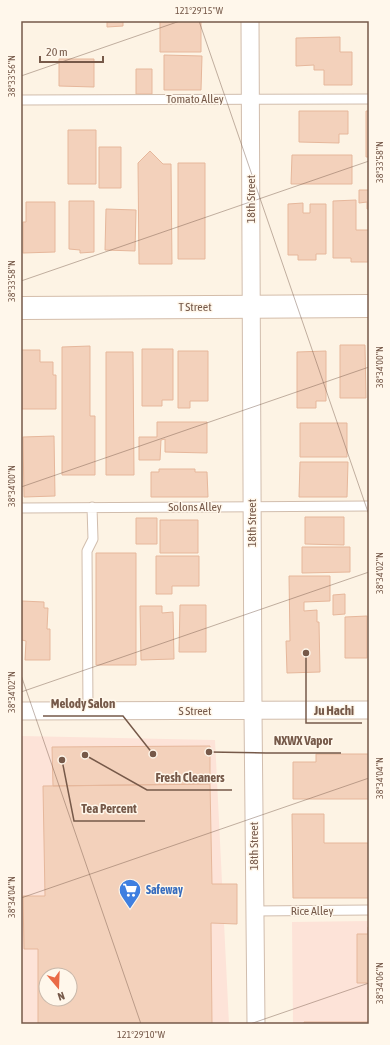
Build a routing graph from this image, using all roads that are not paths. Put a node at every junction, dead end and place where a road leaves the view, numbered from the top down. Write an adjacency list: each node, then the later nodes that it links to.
1 (250, 21): 2 (street, 18th Street)
2 (251, 99): 3 (lane, Tomato Alley); 4 (lane, Tomato Alley); 5 (street, 18th Street)
3 (369, 99)
4 (21, 100)
5 (252, 306): 6 (street, T Street); 7 (street, T Street); 8 (street, 18th Street)
6 (369, 306)
7 (21, 308)
8 (252, 506): 9 (lane, Solons Alley); 10 (lane, Solons Alley); 15 (street, 18th Street)
9 (369, 506)
10 (92, 507): 11 (lane, Solons Alley); 14 (lane)
11 (21, 508)
12 (369, 710): 15 (street, S Street)
13 (21, 711): 14 (street, S Street)
14 (88, 711): 15 (street, S Street)
15 (253, 711): 17 (street, 18th Street)
16 (369, 910): 17 (lane, Rice Alley)
17 (254, 911): 18 (street, 18th Street)
18 (256, 1024)

